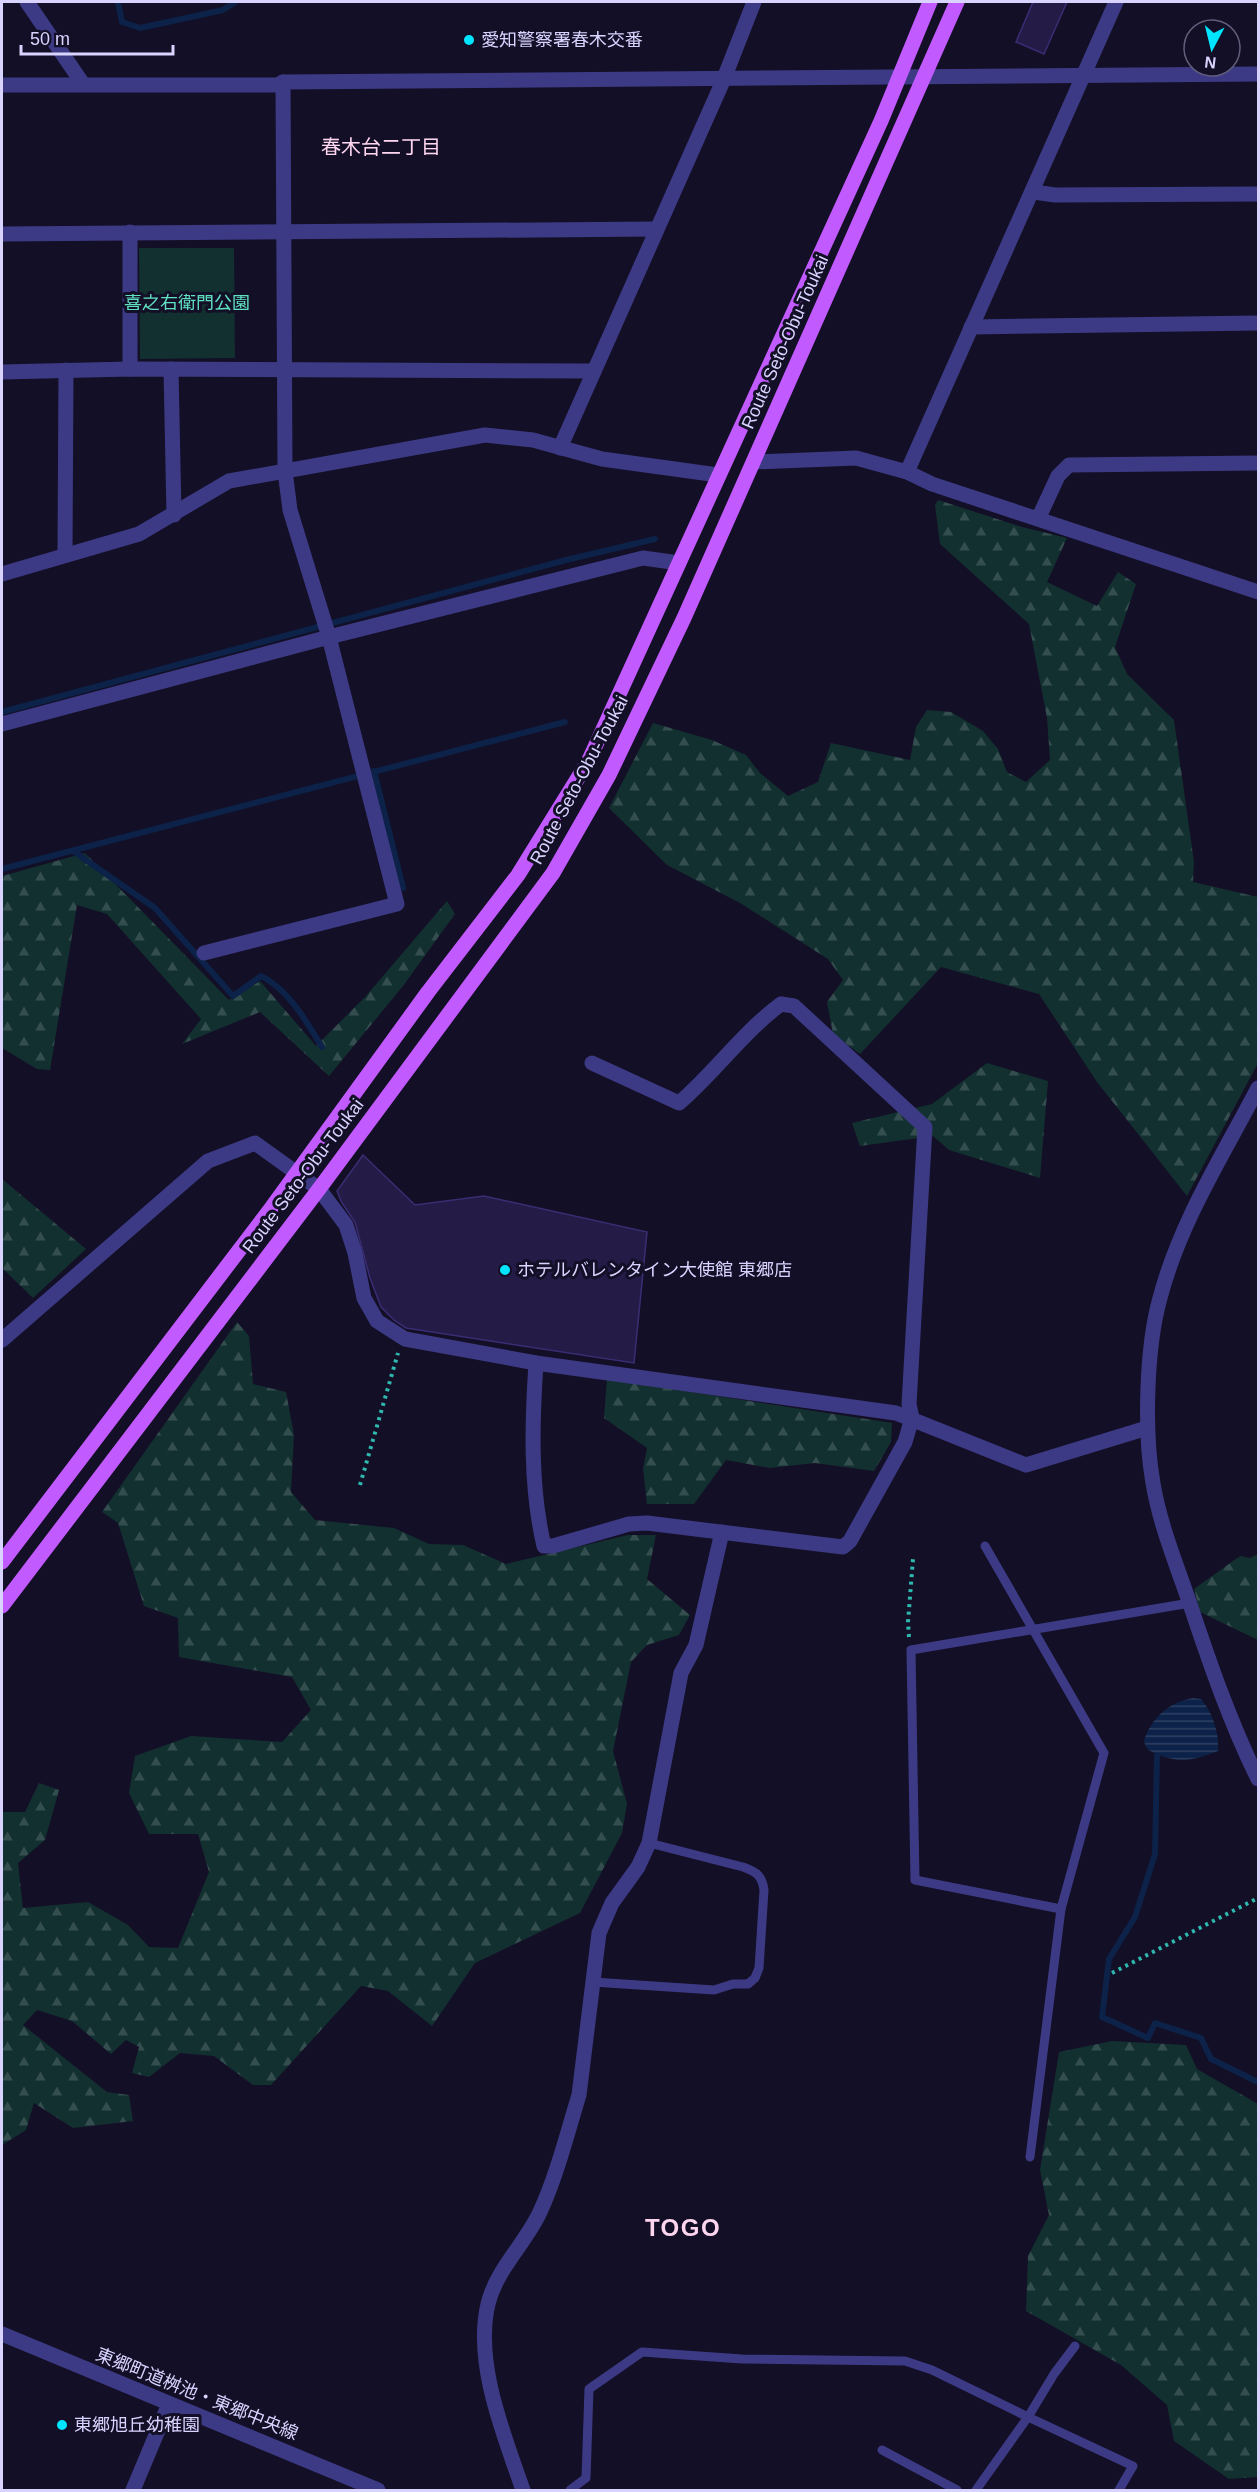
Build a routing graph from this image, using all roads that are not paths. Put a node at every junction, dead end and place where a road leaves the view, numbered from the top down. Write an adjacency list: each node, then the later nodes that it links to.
1 (27, 2): 12 (street)
2 (930, 2): 8 (main road, Route Seto-Obu-Toukai)
3 (957, 2): 9 (main road, Route Seto-Obu-Toukai)
4 (1116, 2): 7 (street)
5 (750, 3): 10 (street)
6 (1258, 74): 7 (street)
7 (1083, 76): 9 (street); 14 (street)
8 (898, 78): 9 (street); 10 (street); 33 (main road, Route Seto-Obu-Toukai)
9 (926, 78): 29 (main road, Route Seto-Obu-Toukai)
10 (723, 81): 11 (street); 16 (street)
11 (283, 82): 12 (street); 17 (street)
12 (83, 84): 13 (street)
13 (2, 85)
14 (1034, 192): 15 (street); 21 (street)
15 (1258, 194)
16 (656, 229): 17 (street); 26 (street)
17 (282, 231): 18 (street); 25 (street)
18 (130, 232): 19 (street); 22 (street)
19 (2, 234)
20 (1258, 323): 21 (street)
21 (971, 327): 32 (street)
22 (130, 369): 23 (street); 24 (street)
23 (171, 369): 25 (street); 34 (street)
24 (66, 370): 27 (street); 36 (street)
25 (284, 371): 26 (street); 31 (street)
26 (593, 371): 28 (street)
27 (2, 372)
28 (560, 448): 31 (street); 33 (street)
29 (753, 462): 32 (street); 46 (main road, Route Seto-Obu-Toukai)
30 (1258, 463): 35 (street)
31 (285, 471): 34 (street); 40 (street)
32 (907, 472): 35 (street)
33 (718, 475): 37 (main road, Route Seto-Obu-Toukai)
34 (174, 515): 36 (street)
35 (1039, 517): 39 (street)
36 (65, 554): 38 (street)
37 (679, 563): 40 (street); 45 (main road, Route Seto-Obu-Toukai)
38 (2, 574)
39 (1258, 592)
40 (329, 637): 41 (street); 42 (street)
41 (2, 724)
42 (204, 953)
43 (592, 1063): 49 (street)
44 (1258, 1088): 50 (street)
45 (299, 1172): 46 (street); 47 (street); 53 (main road, Route Seto-Obu-Toukai)
46 (319, 1189): 48 (street); 55 (main road, Route Seto-Obu-Toukai)
47 (2, 1340)
48 (536, 1363): 49 (street); 51 (street)
49 (912, 1418): 50 (street); 51 (street)
50 (1147, 1428): 54 (street)
51 (722, 1532): 59 (street)
52 (985, 1546): 56 (lane)
53 (2, 1562)
54 (1190, 1603): 56 (lane); 57 (street)
55 (2, 1606)
56 (1035, 1631): 60 (lane); 60 (lane)
57 (1252, 1751): 58 (street)
58 (1258, 1779)
59 (649, 1843): 61 (street); 61 (lane)
60 (1061, 1909): 62 (lane)
61 (593, 1982): 70 (street)
62 (1030, 2157)
63 (2, 2334): 65 (street, 東郷町道桝池・東郷中央線)
64 (1075, 2346): 66 (lane)
65 (169, 2404): 68 (street); 69 (street, 東郷町道桝池・東郷中央線)
66 (1028, 2417): 71 (lane); 73 (lane); 74 (lane)
67 (882, 2450): 72 (lane)
68 (133, 2490)
69 (378, 2490)
70 (523, 2490)
71 (570, 2490)
72 (957, 2490)
73 (976, 2490)
74 (1119, 2490)

